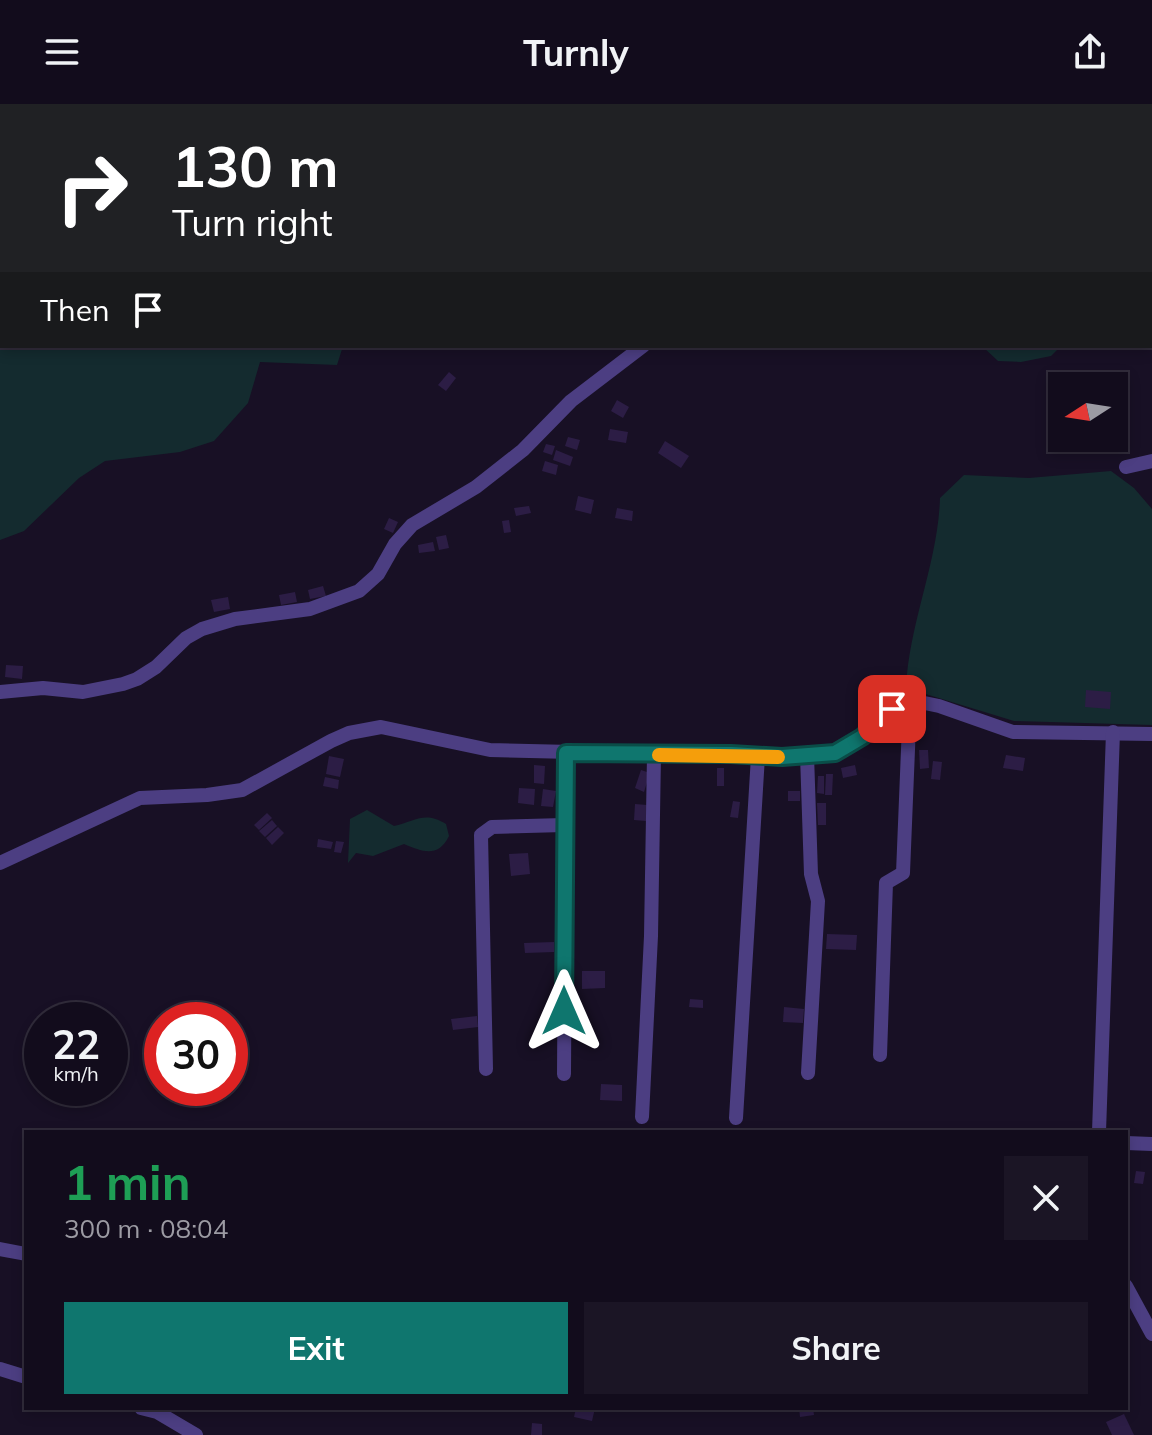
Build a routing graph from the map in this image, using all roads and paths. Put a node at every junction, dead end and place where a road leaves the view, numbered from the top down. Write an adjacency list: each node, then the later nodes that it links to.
1 (640, 348): 4 (street)
2 (1152, 461): 3 (street)
3 (1126, 467)
4 (0, 692)
5 (910, 700): 6 (street); 10 (street); 14 (street)
6 (1113, 732): 7 (street); 20 (street)
7 (1152, 734)
8 (566, 753): 9 (street); 12 (street); 13 (street)
9 (654, 755): 11 (street); 18 (street)
10 (807, 755): 11 (street); 16 (street)
11 (758, 756): 19 (street)
12 (564, 825): 15 (street); 17 (street)
13 (0, 863)
14 (880, 1055)
15 (486, 1069)
16 (808, 1073)
17 (564, 1074)
18 (642, 1117)
19 (736, 1118)
20 (1099, 1130)
21 (1128, 1143): 22 (street)
22 (1152, 1144)
23 (0, 1249): 24 (street)
24 (24, 1254)
25 (1128, 1290): 26 (street)
26 (1152, 1334)
27 (0, 1369): 28 (street)
28 (24, 1376)
29 (149, 1410): 30 (street)
30 (196, 1435)

